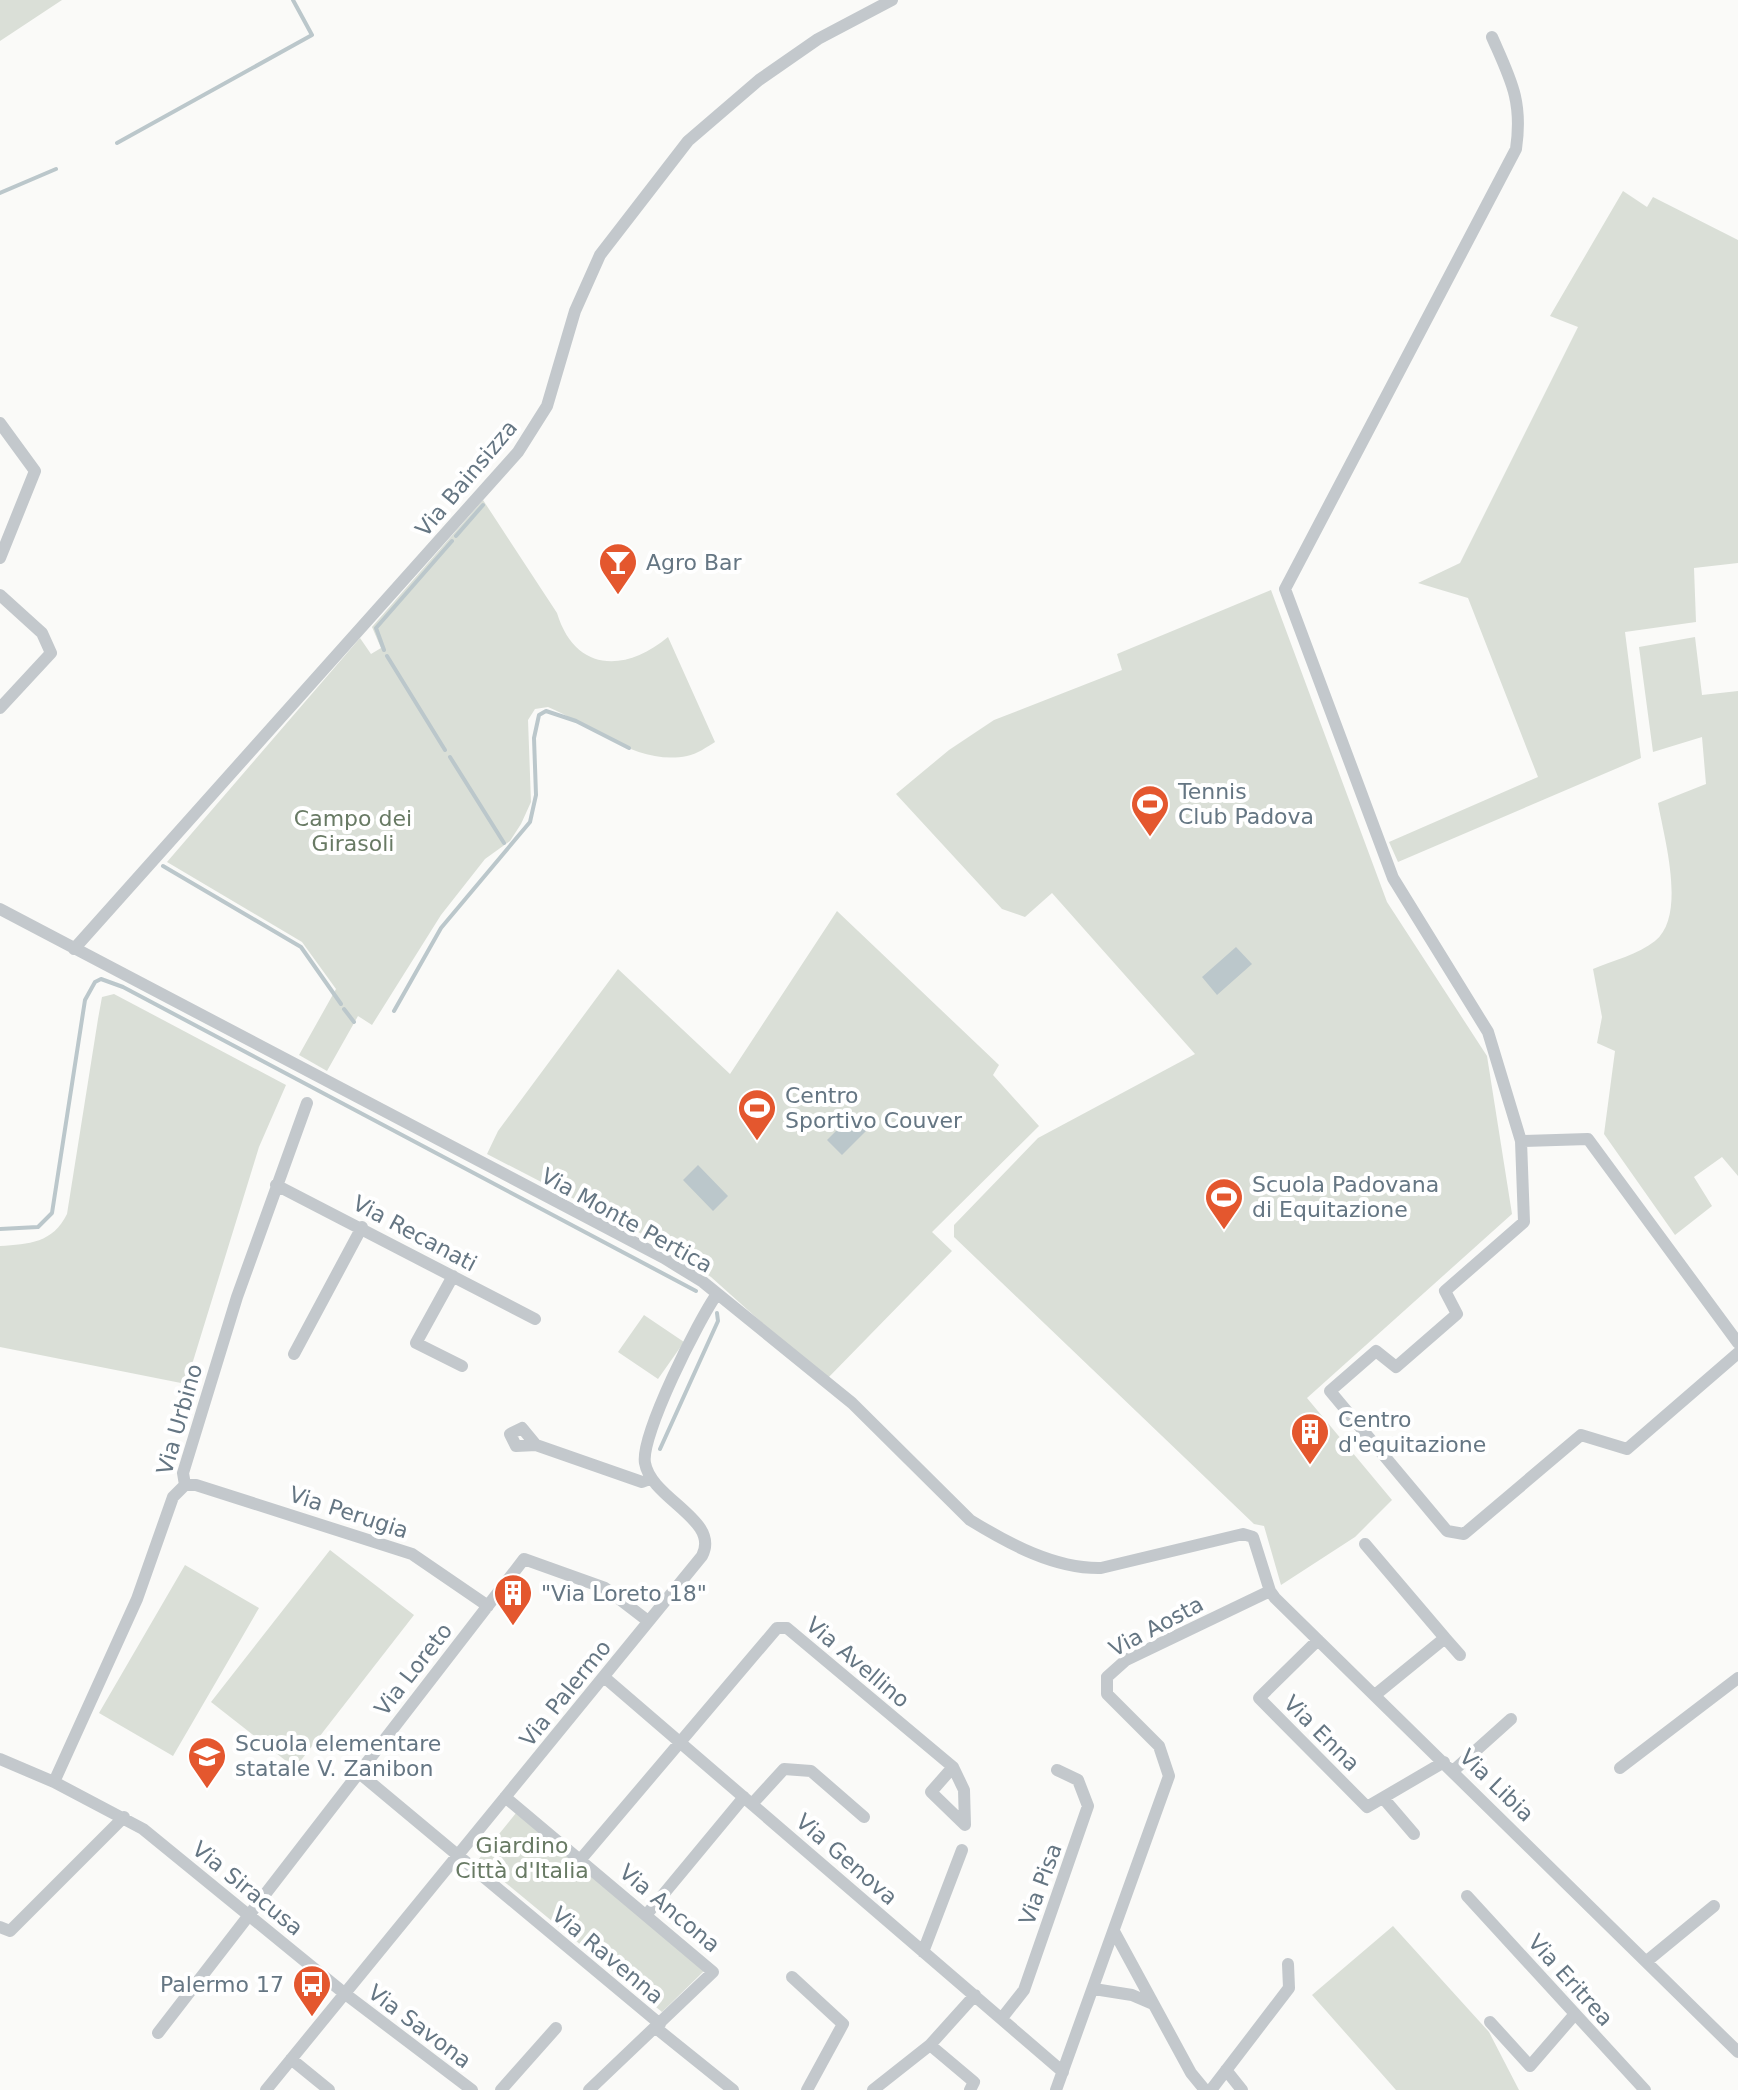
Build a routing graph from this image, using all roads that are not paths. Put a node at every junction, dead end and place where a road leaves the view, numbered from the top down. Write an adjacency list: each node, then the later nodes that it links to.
1 (892, 0): 10 (street, Via Bainsizza)
2 (1492, 37): 12 (street)
3 (0, 423): 5 (street)
4 (0, 523): 5 (street)
5 (12, 531): 6 (street)
6 (0, 558)
7 (0, 595): 8 (street)
8 (0, 708)
9 (0, 909): 10 (street, Via Monte Pertica)
10 (74, 949): 16 (street, Via Monte Pertica)
11 (307, 1103): 13 (street, Via Urbino)
12 (1521, 1141): 19 (street); 20 (street)
13 (276, 1185): 14 (street, Via Recanati); 26 (street, Via Urbino)
14 (362, 1227): 15 (street, Via Recanati); 21 (street)
15 (453, 1276): 17 (street, Via Recanati); 18 (street)
16 (717, 1294): 25 (street); 27 (street, Via Monte Pertica)
17 (535, 1319)
18 (416, 1343): 22 (street); 23 (street)
19 (1738, 1343)
20 (1738, 1353)
21 (294, 1354)
22 (409, 1357)
23 (462, 1366)
24 (536, 1445): 25 (street)
25 (650, 1479): 31 (street, Via Palermo)
26 (185, 1485): 30 (street, Via Perugia); 46 (street, Via Urbino)
27 (1251, 1536): 29 (street, Via Libia)
28 (1365, 1544): 32 (street)
29 (1270, 1591): 33 (street, Via Libia); 61 (street, Via Aosta)
30 (488, 1606): 31 (street, Via Loreto); 45 (street, Via Loreto)
31 (648, 1621): 35 (street, Via Palermo)
32 (1445, 1638): 34 (street); 37 (street)
33 (1318, 1640): 37 (street, Via Libia); 48 (street, Via Enna)
34 (1460, 1655)
35 (604, 1677): 39 (street, Via Genova); 47 (street, Via Palermo)
36 (1738, 1678): 43 (street)
37 (1375, 1695): 41 (street, Via Libia)
38 (1511, 1719): 41 (street)
39 (679, 1740): 42 (street, Via Avellino); 49 (street, Via Genova); 55 (street, Via Avellino)
40 (0, 1759): 46 (street, Via Siracusa)
41 (1448, 1766): 48 (street); 63 (street, Via Libia)
42 (953, 1767)
43 (1620, 1768)
44 (1057, 1770): 71 (street, Via Pisa)
45 (358, 1772): 54 (street, Via Ravenna); 58 (street, Via Loreto)
46 (54, 1782): 50 (street, Via Siracusa)
47 (505, 1797): 54 (street, Via Palermo); 55 (street, Via Ancona)
48 (1384, 1799): 52 (street)
49 (748, 1800): 51 (street); 59 (street); 62 (street, Via Genova)
50 (124, 1817): 58 (street, Via Siracusa); 60 (street)
51 (864, 1817)
52 (1414, 1834)
53 (962, 1850): 62 (street)
54 (458, 1855): 67 (street, Via Palermo); 73 (street, Via Ravenna)
55 (581, 1859): 59 (street, Via Ancona)
56 (1467, 1896): 70 (street, Via Eritrea)
57 (1714, 1906): 63 (street)
58 (248, 1914): 67 (street, Via Siracusa); 75 (street, Via Loreto)
59 (647, 1914): 73 (street, Via Ancona)
60 (0, 1927)
61 (1115, 1933): 66 (street, Via Aosta); 69 (street)
62 (923, 1952): 68 (street, Via Genova)
63 (1647, 1961): 77 (street, Via Libia)
64 (1288, 1964): 79 (street)
65 (792, 1977): 87 (street)
66 (1094, 1989): 69 (street); 80 (street, Via Aosta)
67 (344, 1993): 78 (street, Via Palermo); 83 (street, Via Savona)
68 (975, 1995): 71 (street, Via Genova); 76 (street)
69 (1153, 2004): 91 (street)
70 (1575, 2014): 72 (street); 93 (street, Via Eritrea)
71 (1002, 2018): 80 (street, Via Genova)
72 (1490, 2022)
73 (658, 2026): 85 (street, Via Ancona); 86 (street, Via Ravenna)
74 (556, 2028): 84 (street)
75 (158, 2033)
76 (930, 2045): 88 (street); 89 (street)
77 (1738, 2052)
78 (291, 2059): 81 (street, Via Palermo); 82 (street)
79 (1226, 2070): 91 (street); 92 (street)
80 (1063, 2072): 90 (street, Via Aosta)
81 (266, 2090)
82 (329, 2090)
83 (472, 2090)
84 (501, 2090)
85 (589, 2090)
86 (733, 2090)
87 (807, 2090)
88 (873, 2090)
89 (970, 2090)
90 (1056, 2090)
91 (1208, 2090)
92 (1242, 2090)
93 (1645, 2090)

